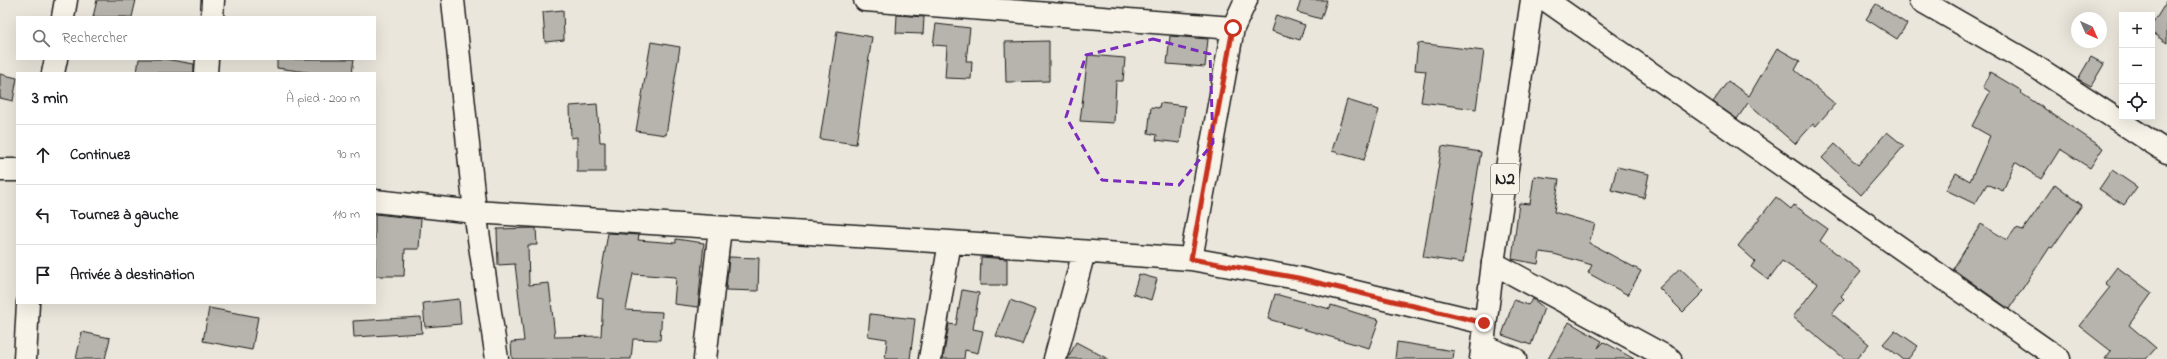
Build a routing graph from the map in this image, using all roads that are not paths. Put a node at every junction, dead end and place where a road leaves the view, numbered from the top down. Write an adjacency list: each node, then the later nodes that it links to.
1 (66, 0): 9 (main road)
2 (214, 0): 10 (main road)
3 (453, 0): 20 (main road)
4 (865, 0): 11 (main road)
5 (1246, 0): 11 (main road)
6 (1532, 0): 25 (main road, N2)
7 (1546, 0): 36 (main road)
8 (1920, 0): 16 (main road)
9 (63, 16)
10 (212, 16)
11 (1233, 28): 24 (main road)
12 (56, 60): 14 (main road)
13 (207, 60): 15 (main road)
14 (53, 72)
15 (206, 72)
16 (2167, 152)
17 (0, 170): 18 (main road)
18 (16, 170)
19 (376, 201): 20 (main road)
20 (474, 212): 21 (main road); 30 (main road)
21 (720, 228): 22 (main road); 31 (main road)
22 (950, 242): 23 (main road); 32 (main road)
23 (1084, 252): 24 (main road); 33 (main road)
24 (1191, 259): 27 (main road)
25 (1493, 263): 27 (main road, N2); 35 (main road)
26 (28, 304): 29 (main road)
27 (1484, 323): 28 (main road, N2)
28 (1482, 352): 34 (main road)
29 (25, 359)
30 (498, 359)
31 (705, 359)
32 (930, 359)
33 (1055, 359)
34 (1515, 359)
35 (1670, 359)
36 (2059, 359)

